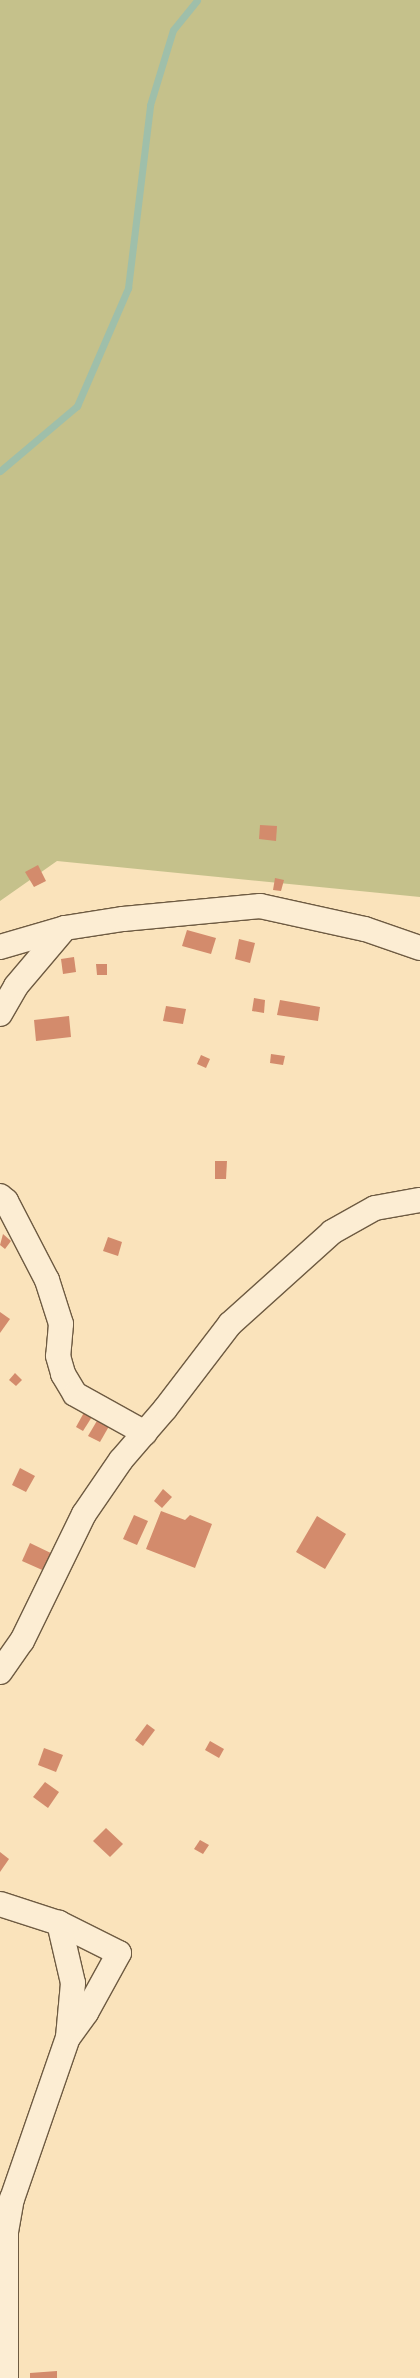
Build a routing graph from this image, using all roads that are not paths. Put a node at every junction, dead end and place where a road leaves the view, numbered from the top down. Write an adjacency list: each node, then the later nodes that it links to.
1 (65, 928): 2 (street); 3 (street); 4 (street)
2 (0, 947)
3 (420, 948)
4 (0, 1014)
5 (0, 1196): 7 (street)
6 (420, 1200): 7 (street)
7 (145, 1433): 8 (street)
8 (0, 1672)
9 (0, 1904): 10 (street)
10 (60, 1923): 11 (street); 11 (street)
11 (68, 2037): 12 (street)
12 (6, 2378)

